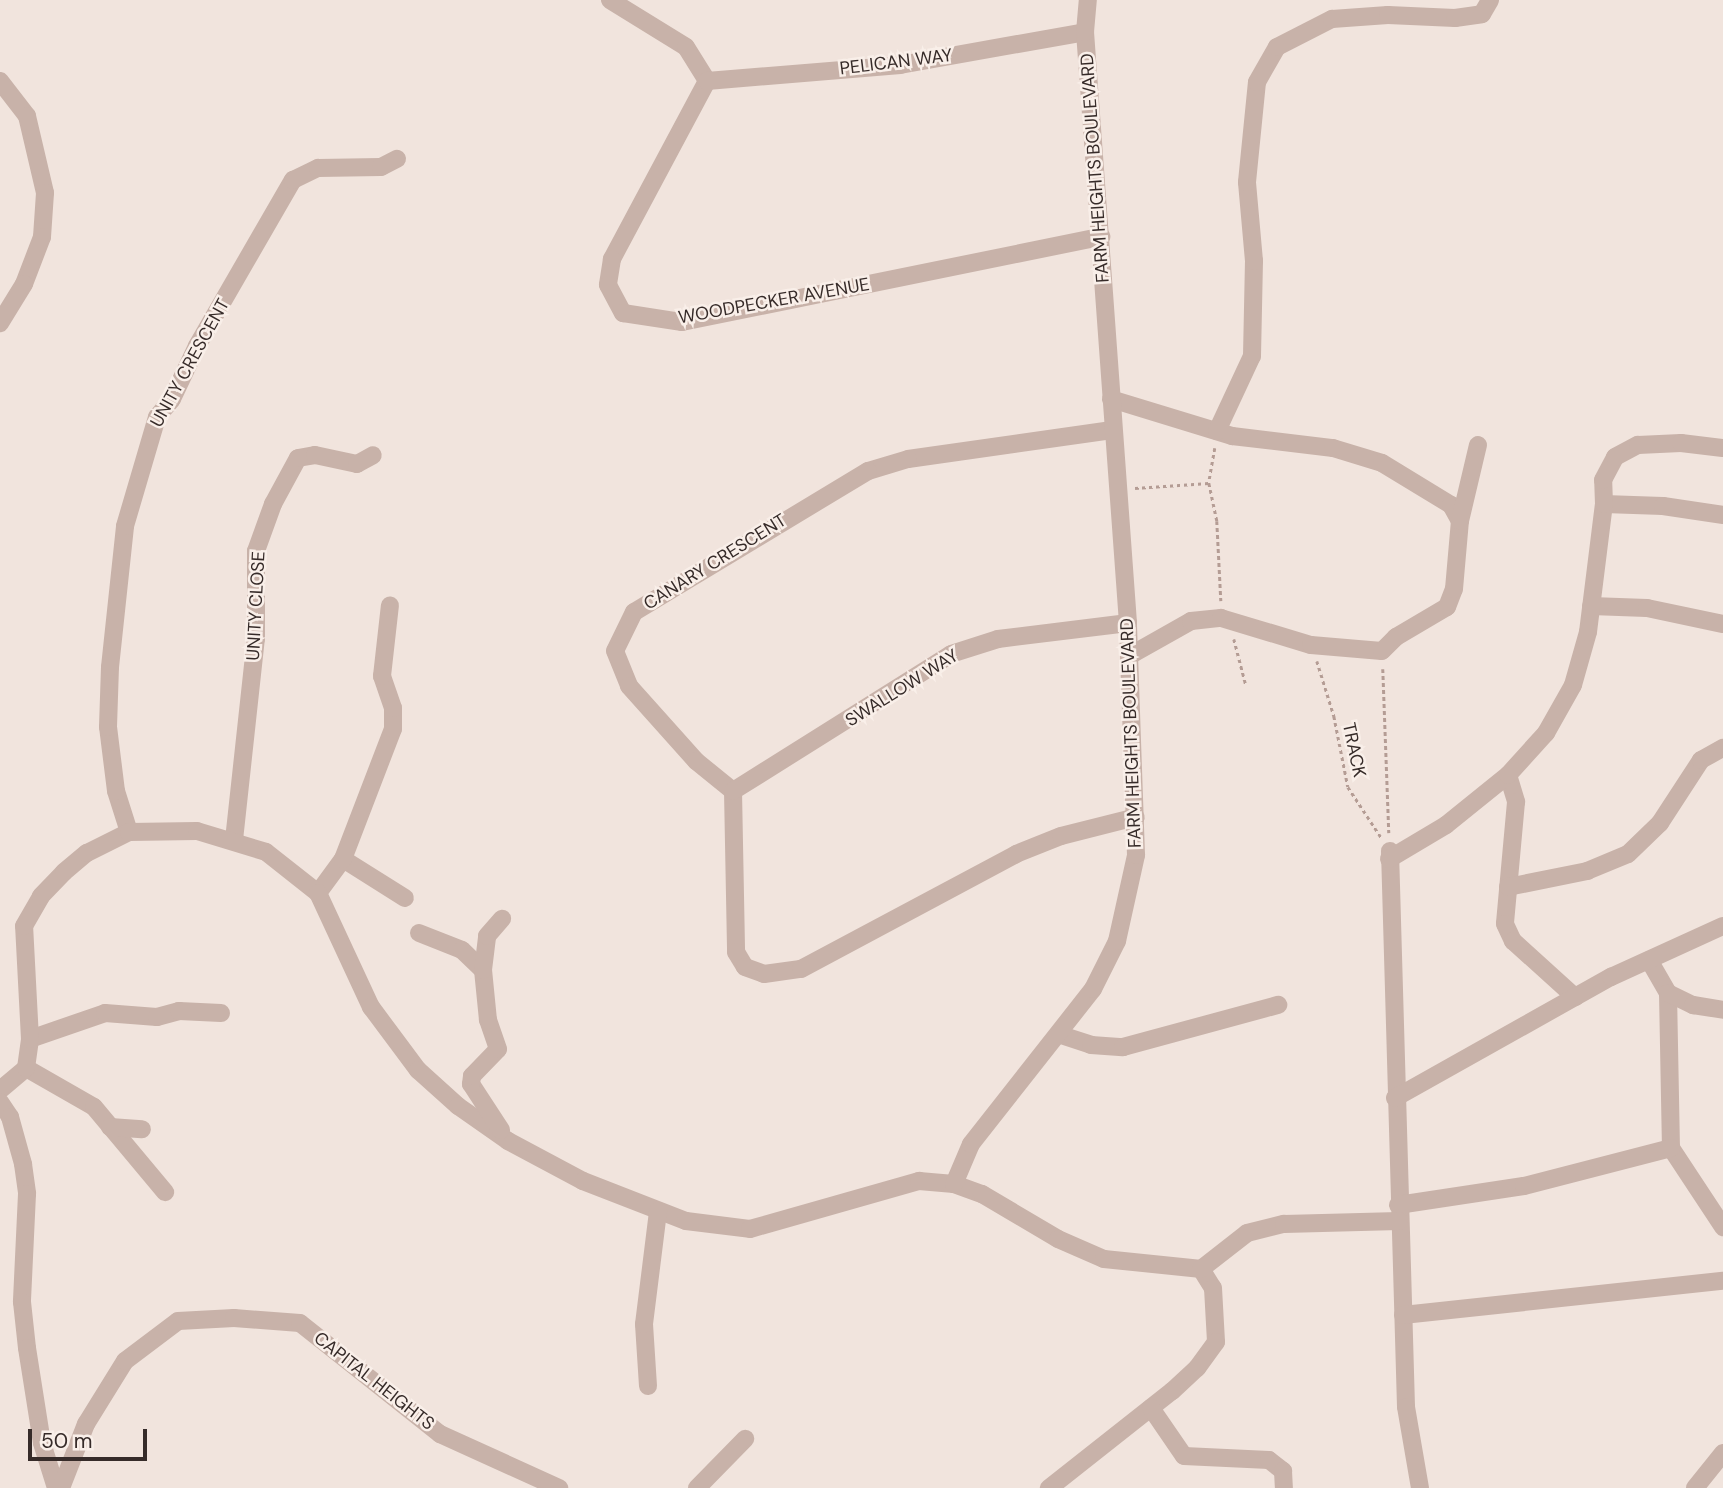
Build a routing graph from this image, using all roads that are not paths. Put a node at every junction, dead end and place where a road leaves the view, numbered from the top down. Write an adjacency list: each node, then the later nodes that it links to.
1 (610, 0): 6 (street)
2 (1088, 0): 4 (street, FARM HEIGHTS BOULEVARD)
3 (1490, 0): 13 (street)
4 (1084, 32): 6 (street, PELICAN WAY); 8 (street, FARM HEIGHTS BOULEVARD)
5 (0, 81): 9 (street)
6 (707, 81): 8 (street, WOODPECKER AVENUE)
7 (397, 159): 29 (street, UNITY CRESCENT)
8 (1101, 237): 11 (street, FARM HEIGHTS BOULEVARD)
9 (5, 305): 10 (street)
10 (0, 323)
11 (1111, 399): 12 (street, FARM HEIGHTS BOULEVARD); 13 (street)
12 (1112, 430): 22 (street, FARM HEIGHTS BOULEVARD); 27 (street, CANARY CRESCENT)
13 (1217, 431): 19 (street)
14 (1478, 445): 19 (street)
15 (1723, 448): 17 (street)
16 (373, 455): 30 (street, UNITY CLOSE)
17 (1604, 504): 18 (street); 21 (street)
18 (1723, 515)
19 (1460, 521): 24 (street)
20 (390, 605): 31 (street)
21 (1591, 606): 23 (street); 26 (street)
22 (1128, 623): 24 (street, FARM HEIGHTS BOULEVARD); 27 (street, SWALLOW WAY)
23 (1723, 624)
24 (1129, 656): 28 (street, FARM HEIGHTS BOULEVARD)
25 (1723, 748): 32 (street)
26 (1508, 775): 32 (street); 49 (street)
27 (733, 791): 28 (street)
28 (1136, 817): 45 (street, FARM HEIGHTS BOULEVARD)
29 (129, 832): 30 (street); 46 (street)
30 (234, 840): 33 (street)
31 (343, 859): 33 (street); 34 (street)
32 (1508, 887): 41 (street)
33 (318, 893): 53 (street)
34 (405, 898)
35 (502, 919): 39 (street)
36 (1723, 926): 38 (street)
37 (419, 933): 39 (street)
38 (1649, 960): 40 (street); 41 (street)
39 (483, 970): 53 (street)
40 (1668, 993): 43 (street); 54 (street)
41 (1575, 997): 49 (street)
42 (1278, 1005): 45 (street)
43 (1723, 1010)
44 (221, 1013): 46 (street)
45 (1061, 1035): 55 (street, FARM HEIGHTS BOULEVARD)
46 (30, 1039): 47 (street)
47 (26, 1068): 48 (street); 51 (street)
48 (0, 1090)
49 (1395, 1098): 58 (street)
50 (0, 1102): 67 (street)
51 (110, 1127): 52 (street); 56 (street)
52 (142, 1129)
53 (508, 1141): 57 (street)
54 (1671, 1148): 58 (street); 59 (street)
55 (954, 1184): 57 (street); 60 (street)
56 (166, 1192)
57 (658, 1211): 63 (street)
58 (1398, 1213): 60 (street); 62 (street)
59 (1723, 1227)
60 (1201, 1269): 64 (street)
61 (1723, 1281): 62 (street)
62 (1402, 1315): 72 (street)
63 (648, 1386)
64 (1151, 1408): 70 (street); 71 (street)
65 (745, 1439): 69 (street)
66 (1723, 1452): 73 (street)
67 (59, 1488): 68 (street, CAPITAL HEIGHTS)
68 (559, 1488)
69 (697, 1488)
70 (1049, 1488)
71 (1284, 1488)
72 (1420, 1488)
73 (1695, 1488)

